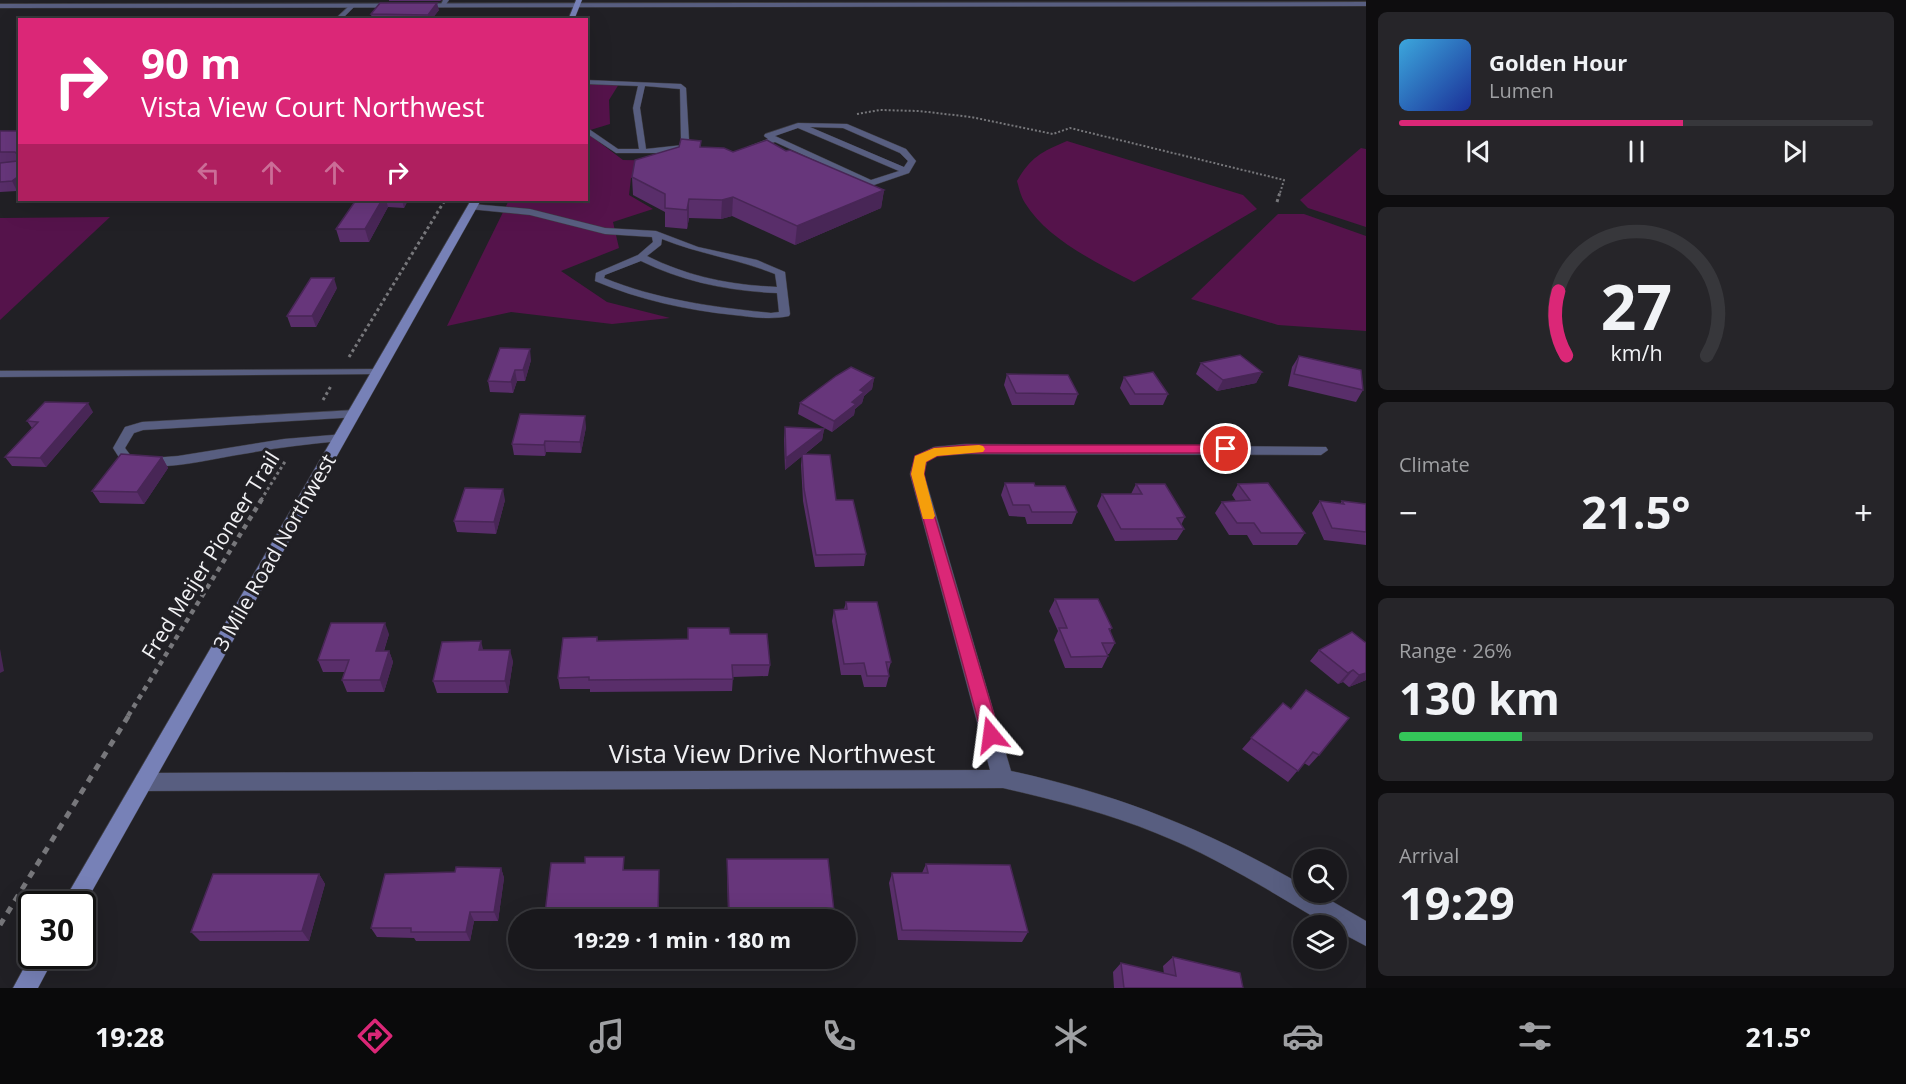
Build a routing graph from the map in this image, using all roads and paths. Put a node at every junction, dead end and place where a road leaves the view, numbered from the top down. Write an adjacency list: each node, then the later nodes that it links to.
1 (386, 0): 10 (lane)
2 (1235, 0): 6 (street)
3 (1222, 2): 5 (street); 6 (street)
4 (444, 3): 5 (street); 10 (street)
5 (578, 3): 12 (main road)
6 (1242, 4): 7 (street)
7 (1366, 4)
8 (0, 6): 9 (street)
9 (352, 6): 10 (street); 11 (street)
10 (381, 6)
11 (339, 18)
12 (572, 18)
13 (588, 82): 14 (lane)
14 (643, 83): 20 (lane); 21 (lane)
15 (798, 125): 16 (lane); 18 (lane); 23 (lane)
16 (833, 125): 23 (lane); 25 (path)
17 (588, 130): 20 (lane)
18 (775, 140): 19 (lane); 23 (lane)
19 (743, 149)
20 (643, 150): 21 (lane)
21 (666, 151): 22 (lane)
22 (698, 154)
23 (906, 171)
24 (443, 201): 30 (path)
25 (1277, 202)
26 (474, 203): 27 (lane); 31 (main road, 3 Mile Road Northwest)
27 (656, 234): 28 (lane); 29 (lane)
28 (641, 257): 29 (lane); 29 (lane)
29 (782, 290)
30 (340, 372): 31 (lane); 32 (lane); 34 (path)
31 (378, 372): 33 (main road, 3 Mile Road Northwest)
32 (0, 374)
33 (354, 414): 34 (lane); 35 (main road, 3 Mile Road Northwest)
34 (313, 416): 36 (lane)
35 (340, 436): 36 (lane); 39 (main road, 3 Mile Road Northwest)
36 (298, 440): 41 (path, Fred Meijer Pioneer Trail)
37 (1320, 450): 38 (street)
38 (1004, 779): 39 (street, Vista View Drive Northwest); 42 (street, Vista View Drive Northwest)
39 (144, 782): 40 (main road, 3 Mile Road Northwest)
40 (81, 891)
41 (0, 925)
42 (1366, 934)
43 (36, 969): 44 (main road)
44 (25, 988)

